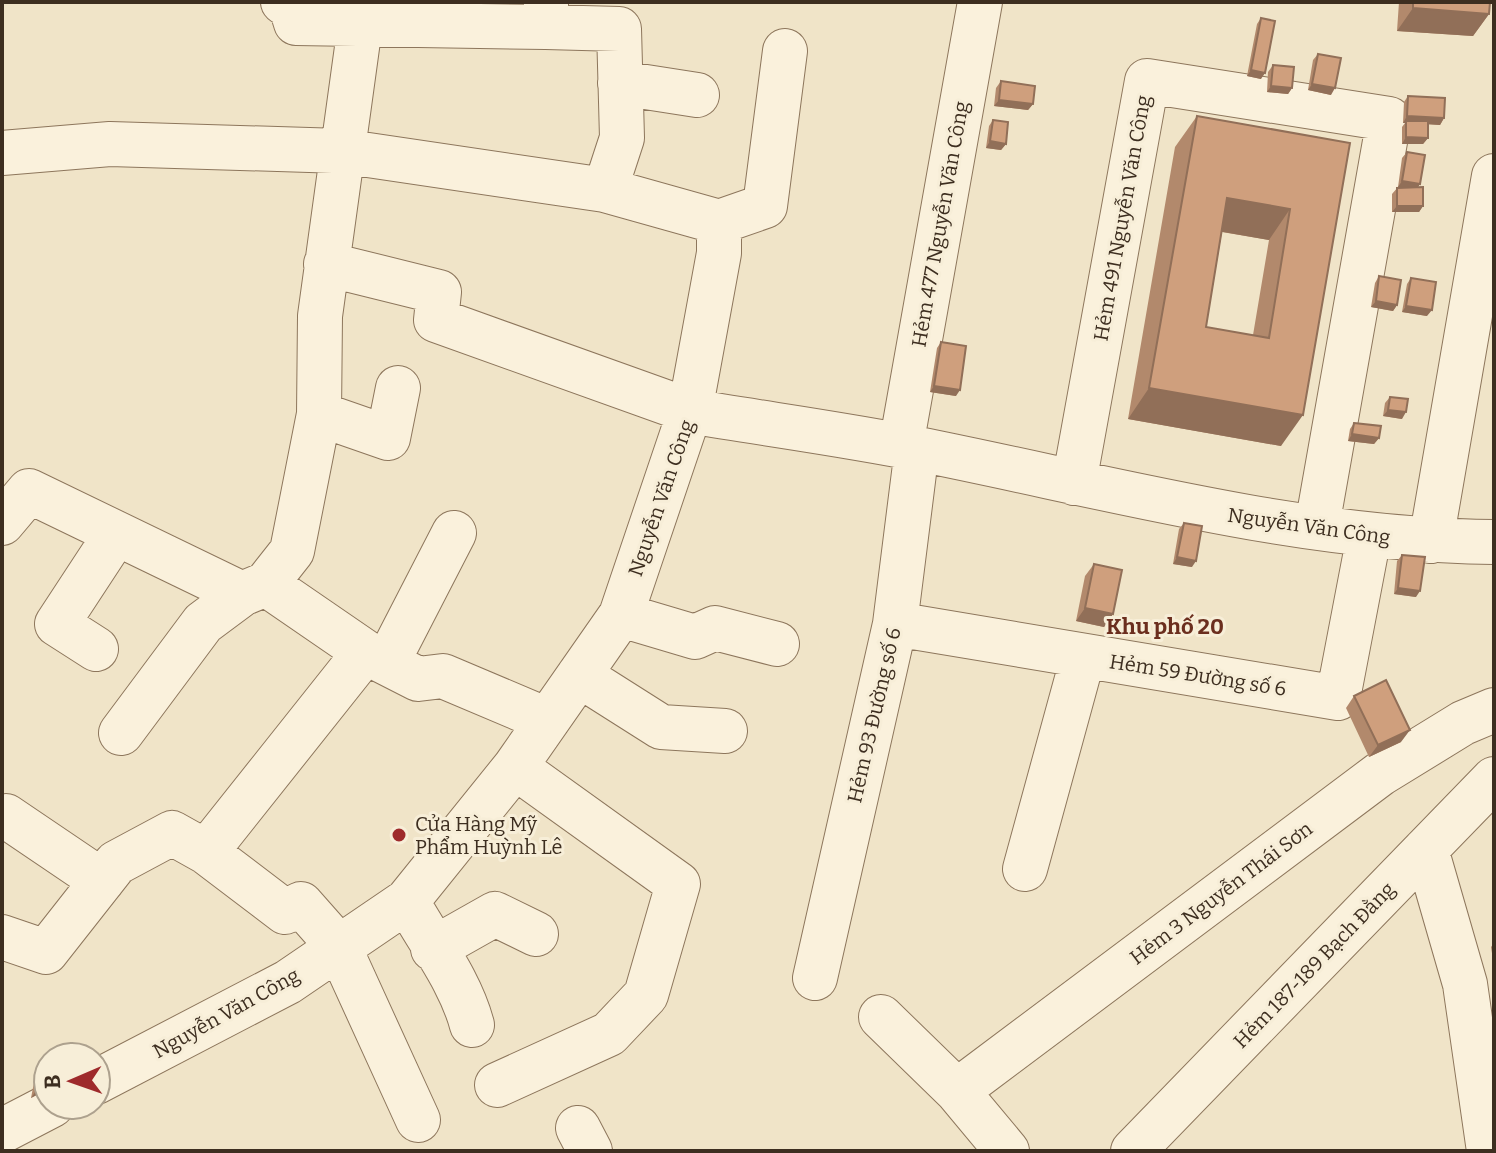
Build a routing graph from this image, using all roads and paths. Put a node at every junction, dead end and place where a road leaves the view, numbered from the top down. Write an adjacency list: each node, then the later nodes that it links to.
1 (283, 2): 3 (street)
2 (980, 2): 17 (street, Hẻm 477 Nguyễn Văn Công)
3 (372, 10): 4 (street); 8 (street)
4 (546, 15): 6 (street)
5 (785, 51): 12 (street)
6 (620, 83): 7 (street); 11 (street)
7 (697, 95)
8 (341, 151): 9 (street); 11 (street); 13 (street)
9 (2, 153)
10 (1494, 176): 24 (street)
11 (605, 190): 12 (street)
12 (719, 222): 15 (street)
13 (326, 264): 15 (street); 16 (street)
14 (398, 388): 16 (street)
15 (690, 411): 17 (street, Nguyễn Văn Công); 27 (street, Nguyễn Văn Công)
16 (319, 414): 26 (street)
17 (909, 447): 18 (street, Nguyễn Văn Công); 28 (street, Hẻm 93 Đường số 6)
18 (1074, 483): 20 (street, Nguyễn Văn Công); 20 (street, Hẻm 491 Nguyễn Văn Công)
19 (15, 507): 22 (street)
20 (1317, 526): 23 (street, Nguyễn Văn Công)
21 (454, 533): 32 (street)
22 (116, 534): 26 (street); 30 (street)
23 (1369, 536): 24 (street, Nguyễn Văn Công); 31 (street, Hẻm 59 Đường số 6)
24 (1431, 541): 25 (street, Nguyễn Văn Công)
25 (1494, 542)
26 (254, 589): 32 (street); 37 (street)
27 (621, 615): 29 (street); 33 (street, Nguyễn Văn Công)
28 (895, 624): 31 (street, Hẻm 59 Đường số 6); 50 (street, Hẻm 93 Đường số 6)
29 (777, 644)
30 (96, 649)
31 (1083, 657): 43 (street)
32 (376, 658): 35 (street); 42 (street)
33 (579, 675): 35 (street, Nguyễn Văn Công); 36 (street)
34 (1494, 710): 56 (street, Hẻm 3 Nguyễn Thái Sơn)
35 (547, 720): 38 (street, Nguyễn Văn Công)
36 (725, 731)
37 (121, 733)
38 (515, 767): 45 (street, Nguyễn Văn Công); 55 (street)
39 (1494, 779): 41 (street, Hẻm 187-189 Bạch Đằng)
40 (6, 816): 44 (street)
41 (1426, 849): 51 (street); 61 (street, Hẻm 187-189 Bạch Đằng)
42 (206, 852): 44 (street); 48 (street)
43 (1025, 869)
44 (102, 881): 47 (street)
45 (407, 901): 48 (street, Nguyễn Văn Công); 49 (street)
46 (536, 934): 49 (street)
47 (3, 940)
48 (339, 947): 54 (street, Nguyễn Văn Công); 58 (street)
49 (433, 949): 53 (street)
50 (815, 978)
51 (1480, 982): 62 (street)
52 (881, 1017): 56 (street)
53 (472, 1025)
54 (112, 1074)
55 (497, 1085)
56 (957, 1091): 60 (street)
57 (32, 1115): 59 (street)
58 (418, 1120)
59 (2, 1131)
60 (1007, 1151)
61 (1133, 1151)
62 (1489, 1151)

